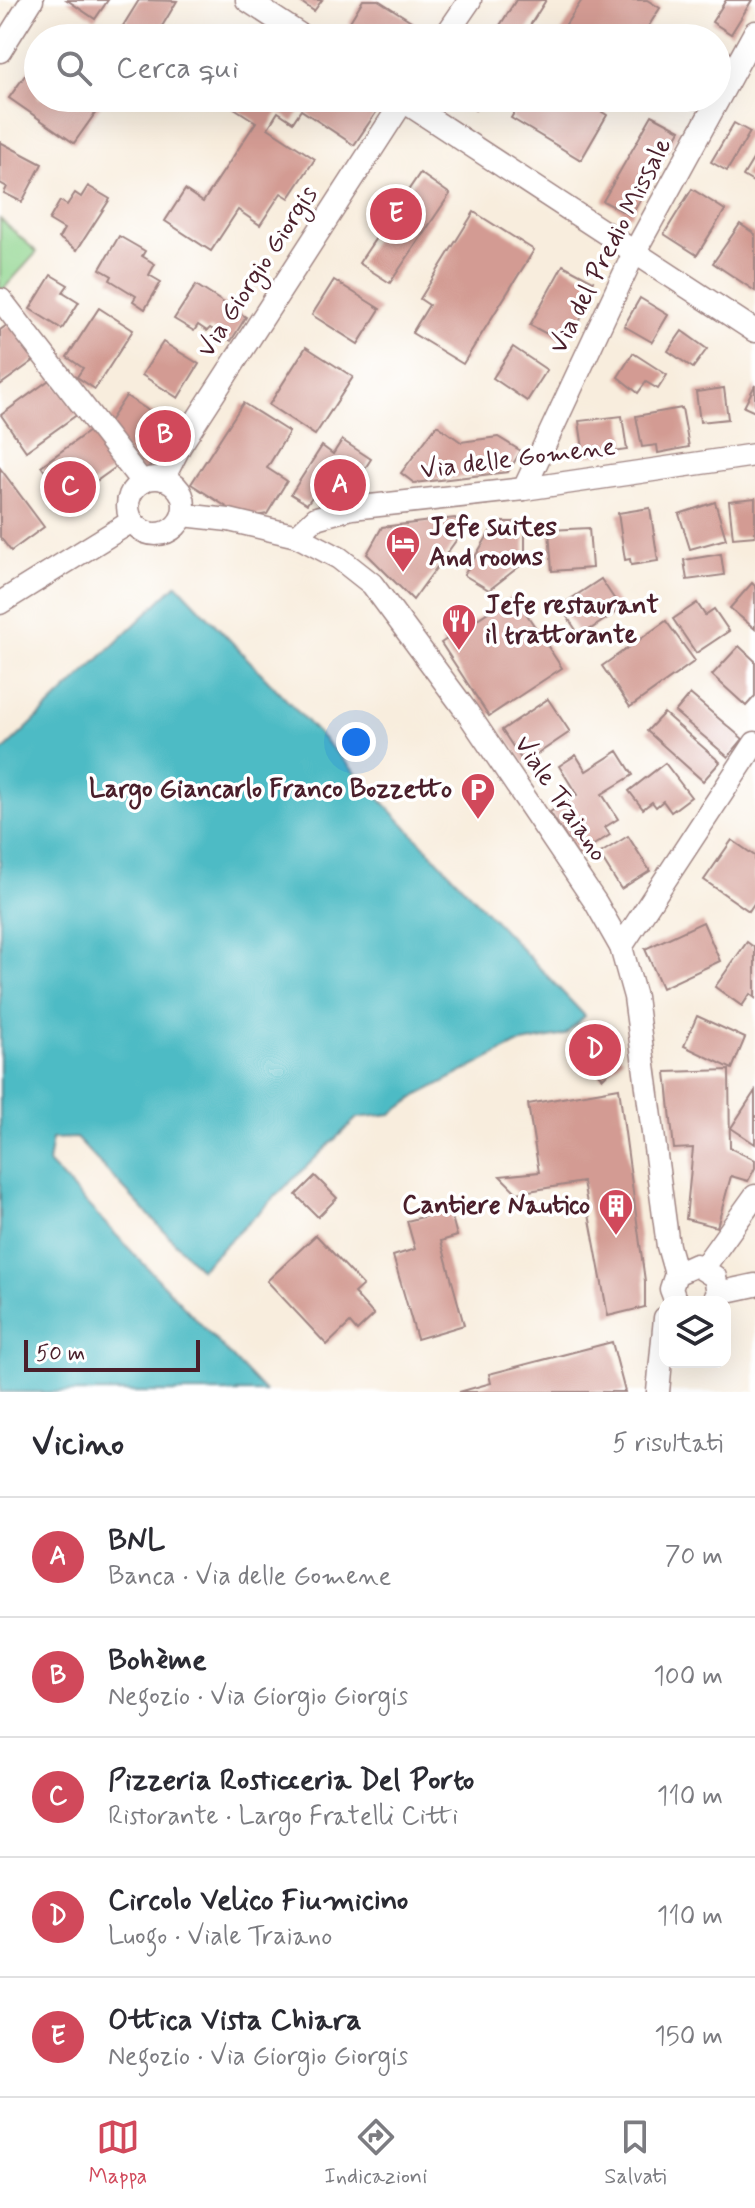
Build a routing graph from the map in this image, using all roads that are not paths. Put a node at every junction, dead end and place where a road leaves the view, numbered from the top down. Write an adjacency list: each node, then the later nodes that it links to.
1 (32, 0): 7 (street)
2 (247, 0): 4 (street)
3 (470, 0): 5 (street)
4 (284, 24)
5 (454, 24)
6 (755, 32): 8 (street, Via del Predio Missale)
7 (0, 51)
8 (731, 76)
9 (394, 112): 16 (street, Via Giorgio Giorgis)
10 (422, 112): 12 (street)
11 (711, 112): 12 (street, Via del Predio Missale)
12 (634, 253): 14 (street); 17 (street, Via del Predio Missale)
13 (1, 300): 16 (street)
14 (755, 331)
15 (755, 455): 17 (street, Via delle Gomene)
16 (152, 480): 18 (street); 19 (street)
17 (524, 489): 20 (street, Via delle Gomene)
18 (183, 515): 19 (street); 20 (street, Viale Traiano)
19 (132, 521): 21 (street)
20 (297, 536): 23 (street, Viale Traiano)
21 (0, 603)
22 (755, 743): 23 (street)
23 (621, 947): 26 (street, Viale Traiano)
24 (755, 1196): 25 (street)
25 (704, 1267): 26 (street); 29 (street)
26 (676, 1274): 28 (street, Viale Traiano)
27 (755, 1285): 30 (street)
28 (674, 1296)
29 (715, 1296)
30 (718, 1296)
31 (660, 1368): 32 (street)
32 (658, 1392)

